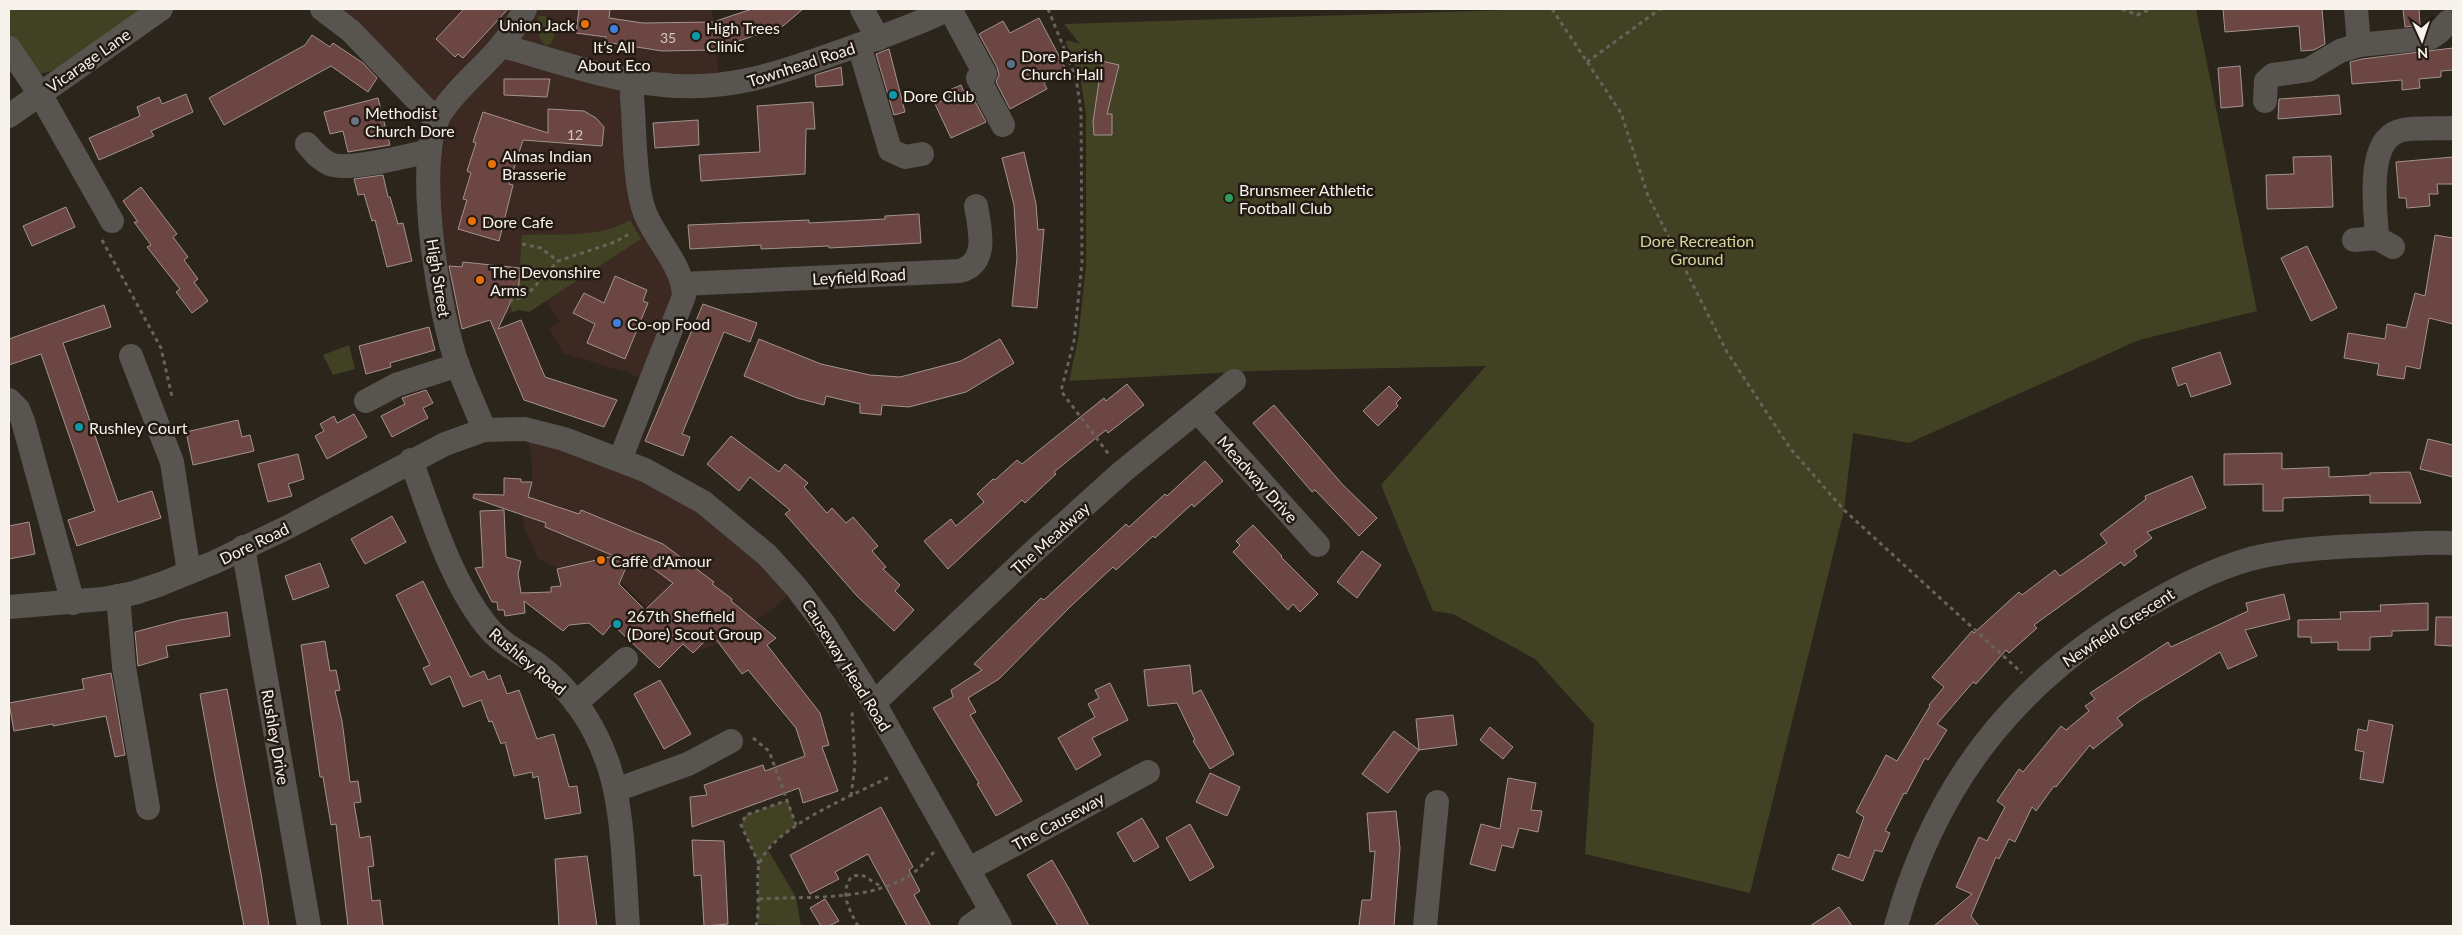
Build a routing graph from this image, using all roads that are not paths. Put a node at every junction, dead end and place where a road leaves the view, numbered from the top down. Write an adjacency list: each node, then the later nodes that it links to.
1 (161, 9): 13 (street, Vicarage Lane)
2 (322, 9): 16 (street)
3 (525, 9): 10 (street)
4 (862, 9): 8 (street)
5 (949, 9): 8 (street, Townhead Road); 17 (street)
6 (2356, 9): 9 (street)
7 (2448, 22): 9 (street)
8 (869, 42): 12 (street, Townhead Road); 21 (street)
9 (2359, 45): 14 (street)
10 (502, 46): 12 (street, Townhead Road); 16 (street)
11 (9, 48): 13 (street, Vicarage Lane)
12 (633, 81): 25 (street)
13 (40, 94): 15 (street, Vicarage Lane); 23 (street, Vicarage Lane)
14 (2265, 101)
15 (9, 116)
16 (437, 121): 20 (street, High Street)
17 (1003, 125)
18 (2453, 128): 24 (street)
19 (307, 144): 20 (street)
20 (430, 150): 27 (street, High Street)
21 (922, 154)
22 (976, 206): 25 (street, Leyfield Road)
23 (105, 228)
24 (2354, 240)
25 (683, 284): 34 (street)
26 (131, 356): 38 (street)
27 (458, 365): 30 (street); 32 (street, High Street)
28 (1234, 381): 31 (street, The Meadway)
29 (9, 400): 40 (street)
30 (366, 401)
31 (1198, 412): 36 (street, Meadway Drive); 44 (street, The Meadway)
32 (484, 430): 33 (street, Dore Road); 34 (street, Causeway Head Road)
33 (411, 460): 37 (street, Dore Road); 43 (street, Rushley Road)
34 (620, 460): 44 (street, Causeway Head Road)
35 (2453, 543): 56 (street, Newfield Crescent)
36 (1318, 545)
37 (243, 547): 38 (street, Dore Road); 52 (street, Rushley Drive)
38 (189, 572): 39 (street, Dore Road)
39 (118, 596): 40 (street, Dore Road); 49 (street)
40 (73, 603): 41 (street, Dore Road)
41 (9, 607)
42 (626, 659): 43 (street)
43 (576, 703): 47 (street, Rushley Road)
44 (863, 705): 50 (street, Causeway Head Road)
45 (731, 741): 47 (street)
46 (1148, 772): 50 (street, The Causeway)
47 (616, 790): 53 (street, Rushley Road)
48 (1437, 802): 55 (street)
49 (148, 808)
50 (969, 869): 51 (street, Causeway Head Road)
51 (995, 919): 54 (street)
52 (308, 926)
53 (628, 926)
54 (970, 926)
55 (1424, 926)
56 (1896, 926)

